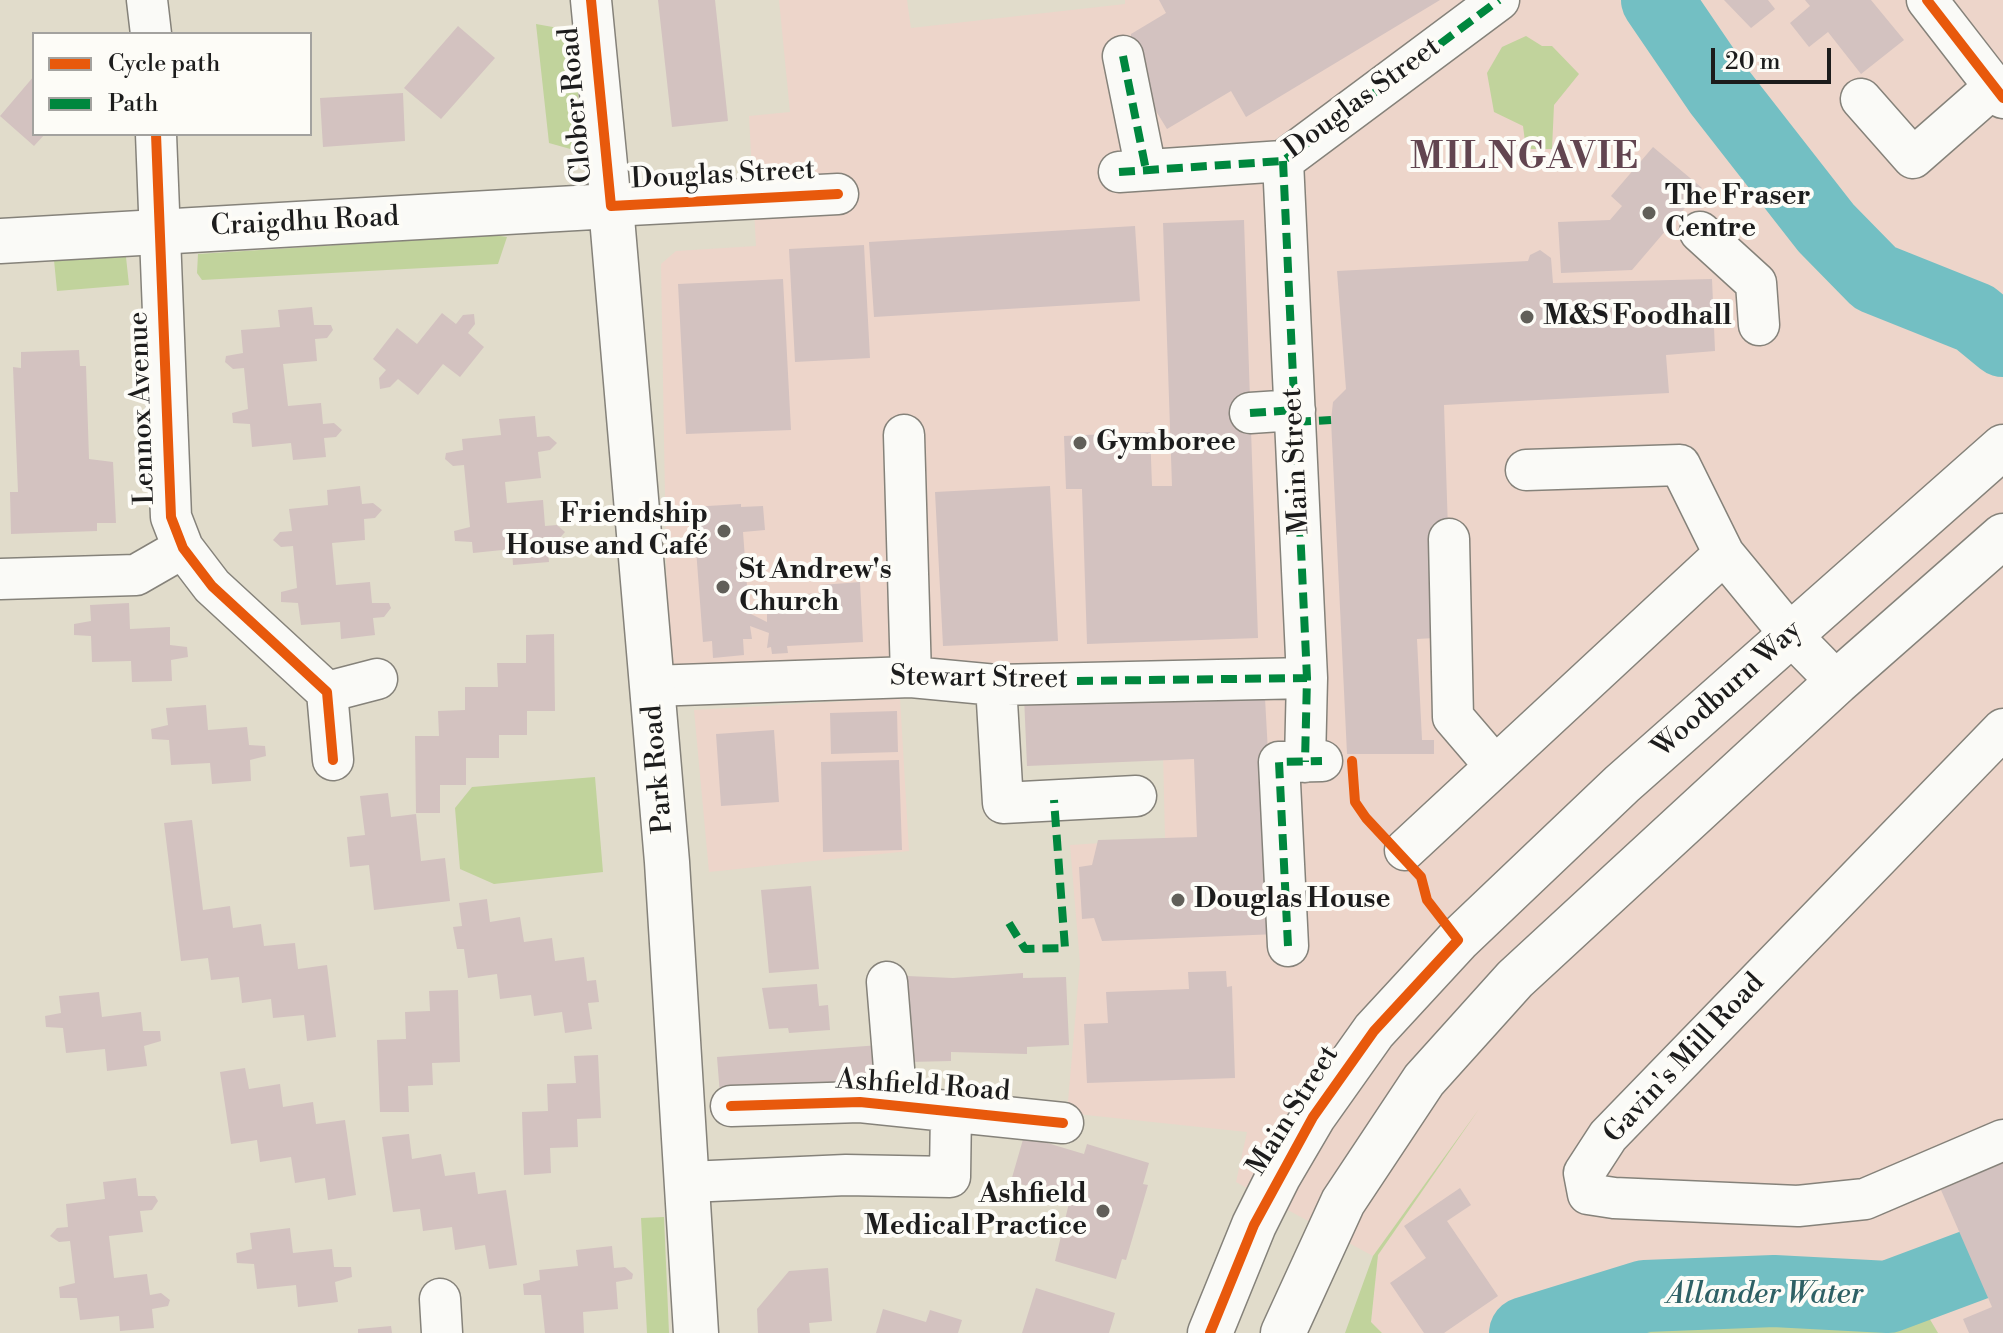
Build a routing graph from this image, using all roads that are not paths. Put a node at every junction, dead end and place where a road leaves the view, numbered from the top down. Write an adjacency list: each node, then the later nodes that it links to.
1 (147, 0): 5 (street)
2 (591, 0): 12 (street, Clober Road)
3 (1499, 0): 10 (street, Douglas Street)
4 (1927, 0): 7 (street)
5 (151, 32)
6 (1123, 56): 10 (street, Douglas Street)
7 (1998, 93): 8 (street)
8 (1861, 99)
9 (156, 136): 13 (street, Lennox Avenue)
10 (1283, 161): 18 (street, Main Street)
11 (838, 194): 12 (street, Douglas Street)
12 (611, 206): 13 (main road, Craigdhu Road); 33 (main road, Park Road)
13 (161, 231): 15 (main road, Craigdhu Road); 24 (street, Lennox Avenue)
14 (1700, 232): 16 (street)
15 (0, 241)
16 (1759, 325)
17 (1250, 413): 18 (street)
18 (1307, 417): 29 (street, Main Street)
19 (904, 435): 28 (street)
20 (2003, 447): 27 (main road, Woodburn Way)
21 (1526, 470): 25 (street)
22 (2003, 536): 31 (main road)
23 (1449, 539): 37 (street)
24 (183, 548): 26 (street); 34 (street, Lennox Avenue)
25 (1724, 554): 27 (street); 37 (street)
26 (0, 579)
27 (1790, 634): 31 (street); 40 (main road, Woodburn Way)
28 (911, 677): 32 (street, Stewart Street); 33 (street, Stewart Street)
29 (1307, 678): 32 (street, Stewart Street); 41 (street, Main Street)
30 (377, 679): 34 (street)
31 (1837, 682): 51 (main road)
32 (996, 685): 38 (street)
33 (651, 686): 48 (main road, Park Road)
34 (327, 692): 36 (street)
35 (2003, 729): 47 (street, Gavin's Mill Road)
36 (333, 760)
37 (1495, 766): 39 (street)
38 (1136, 796)
39 (1405, 850)
40 (1458, 940): 50 (main road, Main Street)
41 (1288, 946)
42 (887, 982): 43 (street)
43 (897, 1105): 44 (street, Ashfield Road); 45 (street, Ashfield Road)
44 (731, 1106)
45 (951, 1110): 46 (street, Ashfield Road); 48 (street, Ashfield Road)
46 (1063, 1123)
47 (2003, 1140)
48 (688, 1182): 49 (main road, Park Road)
49 (696, 1333)
50 (1210, 1333)
51 (1283, 1333)

